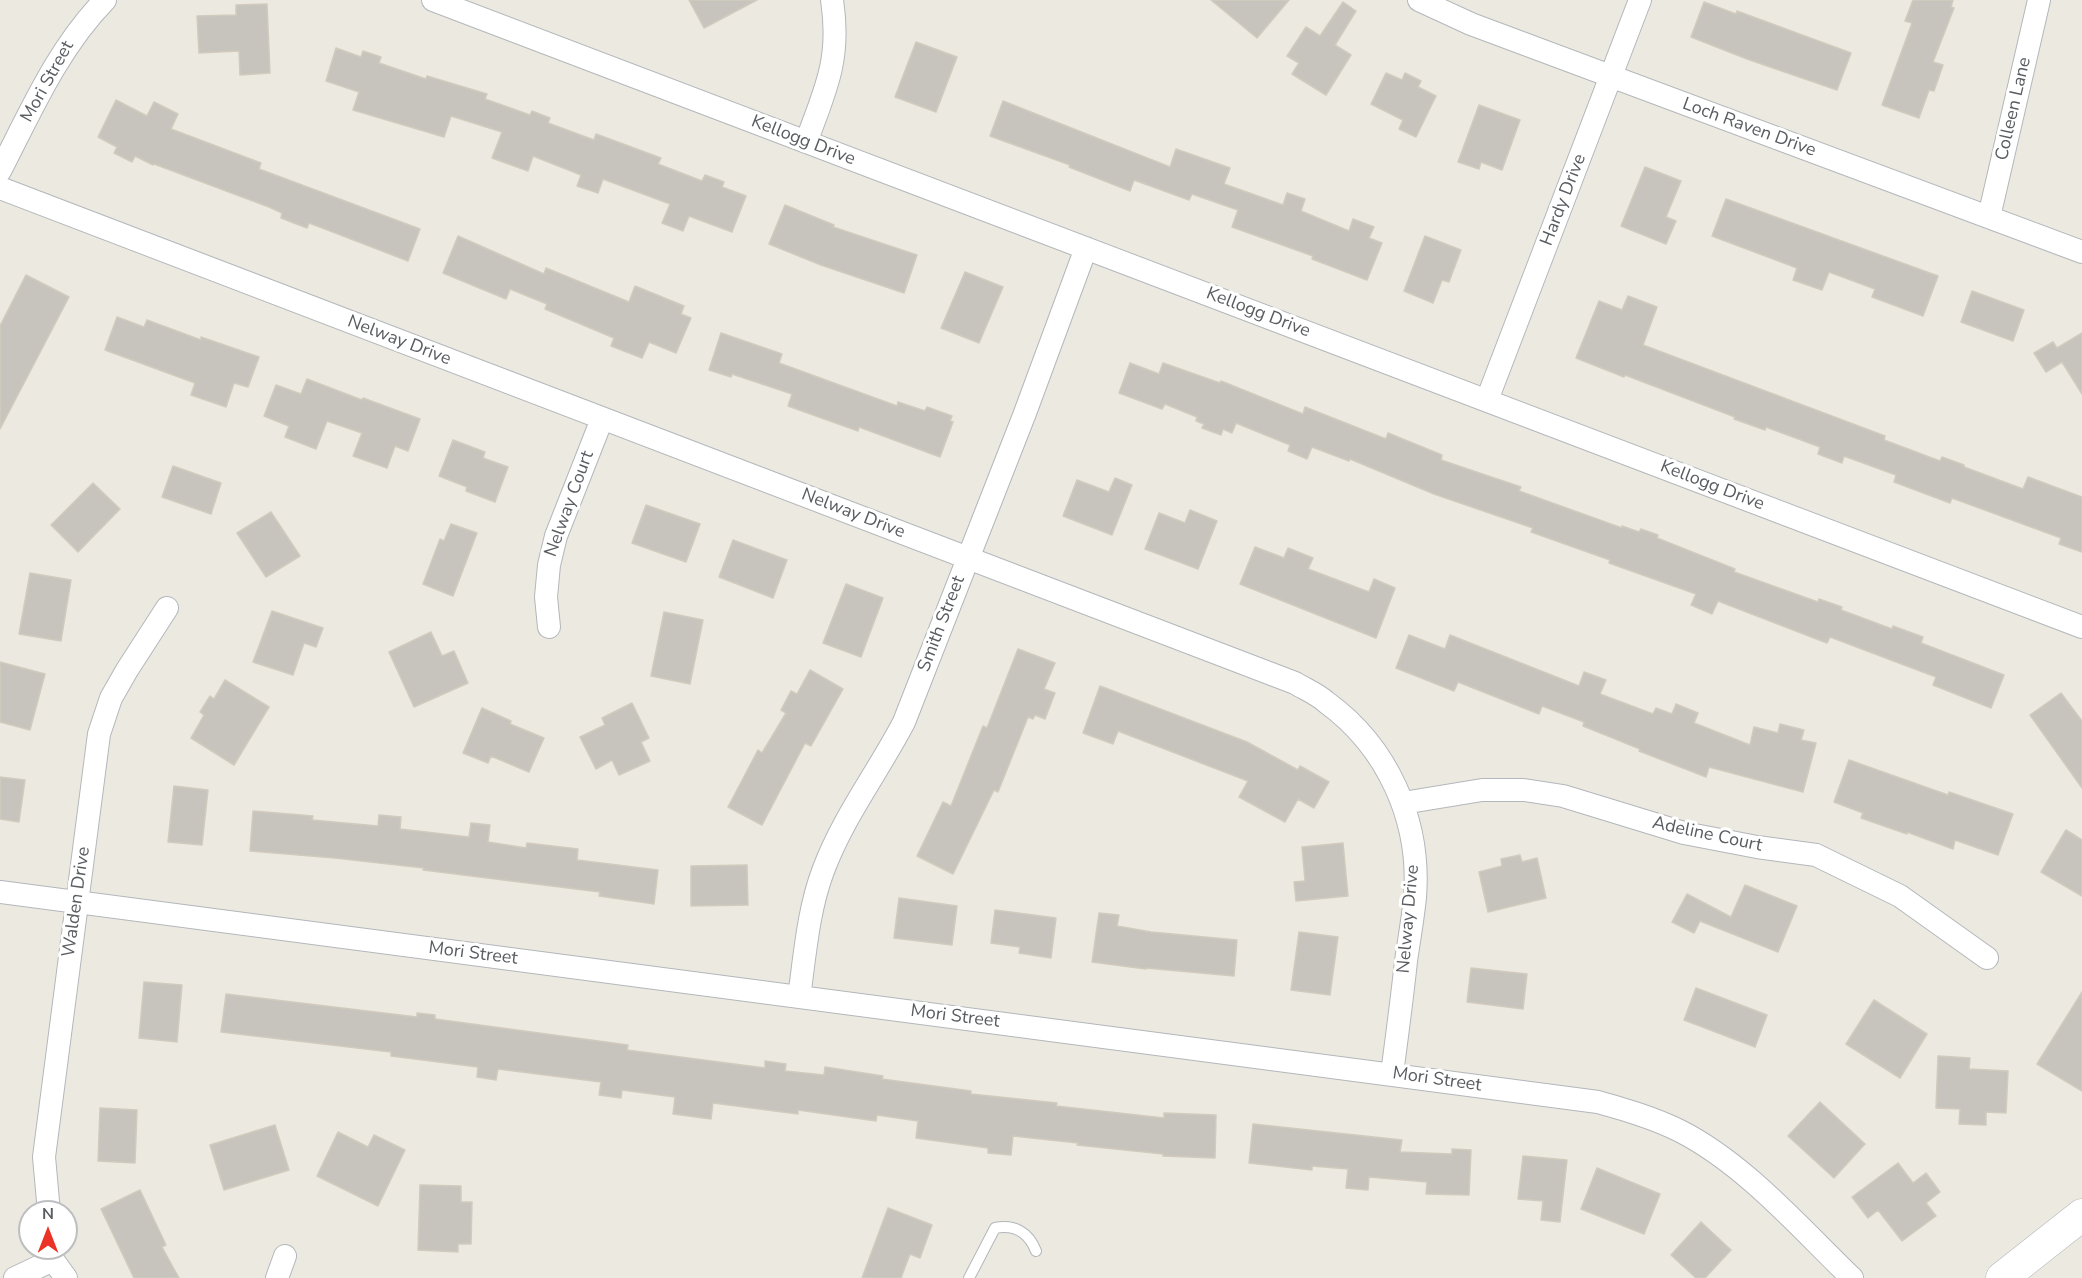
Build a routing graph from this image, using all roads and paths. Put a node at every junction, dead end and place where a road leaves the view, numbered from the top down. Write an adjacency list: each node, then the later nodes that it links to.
1 (105, 0): 9 (street, Mori Street)
2 (433, 0): 8 (street, Kellogg Drive)
3 (832, 0): 8 (street)
4 (1419, 0): 7 (street, Loch Raven Drive)
5 (1640, 0): 7 (street, Hardy Drive)
6 (2039, 0): 11 (street, Colleen Lane)
7 (1611, 76): 11 (street, Loch Raven Drive); 14 (street, Hardy Drive)
8 (806, 142): 12 (street, Kellogg Drive)
9 (0, 171)
10 (0, 188): 15 (street, Nelway Drive)
11 (1989, 217): 13 (street, Loch Raven Drive)
12 (1086, 248): 14 (street, Kellogg Drive); 16 (street, Smith Street)
13 (2082, 252)
14 (1487, 400): 19 (street, Kellogg Drive)
15 (602, 419): 16 (street, Nelway Drive); 18 (street, Nelway Court)
16 (968, 558): 20 (street, Nelway Drive); 24 (street, Smith Street)
17 (167, 608): 22 (street, Walden Drive)
18 (549, 627)
19 (2082, 627)
20 (1403, 803): 23 (street, Adeline Court); 25 (street, Nelway Drive)
21 (0, 892): 22 (street, Mori Street)
22 (77, 903): 24 (street, Mori Street); 26 (street, Walden Drive)
23 (1987, 958)
24 (800, 997): 25 (street, Mori Street)
25 (1392, 1074): 34 (street, Mori Street)
26 (48, 1200)
27 (2082, 1215): 35 (main road)
28 (1036, 1251): 33 (lane)
29 (285, 1256): 32 (street)
30 (57, 1262): 31 (street)
31 (15, 1278)
32 (276, 1278)
33 (969, 1278)
34 (1852, 1278)
35 (2002, 1278)

